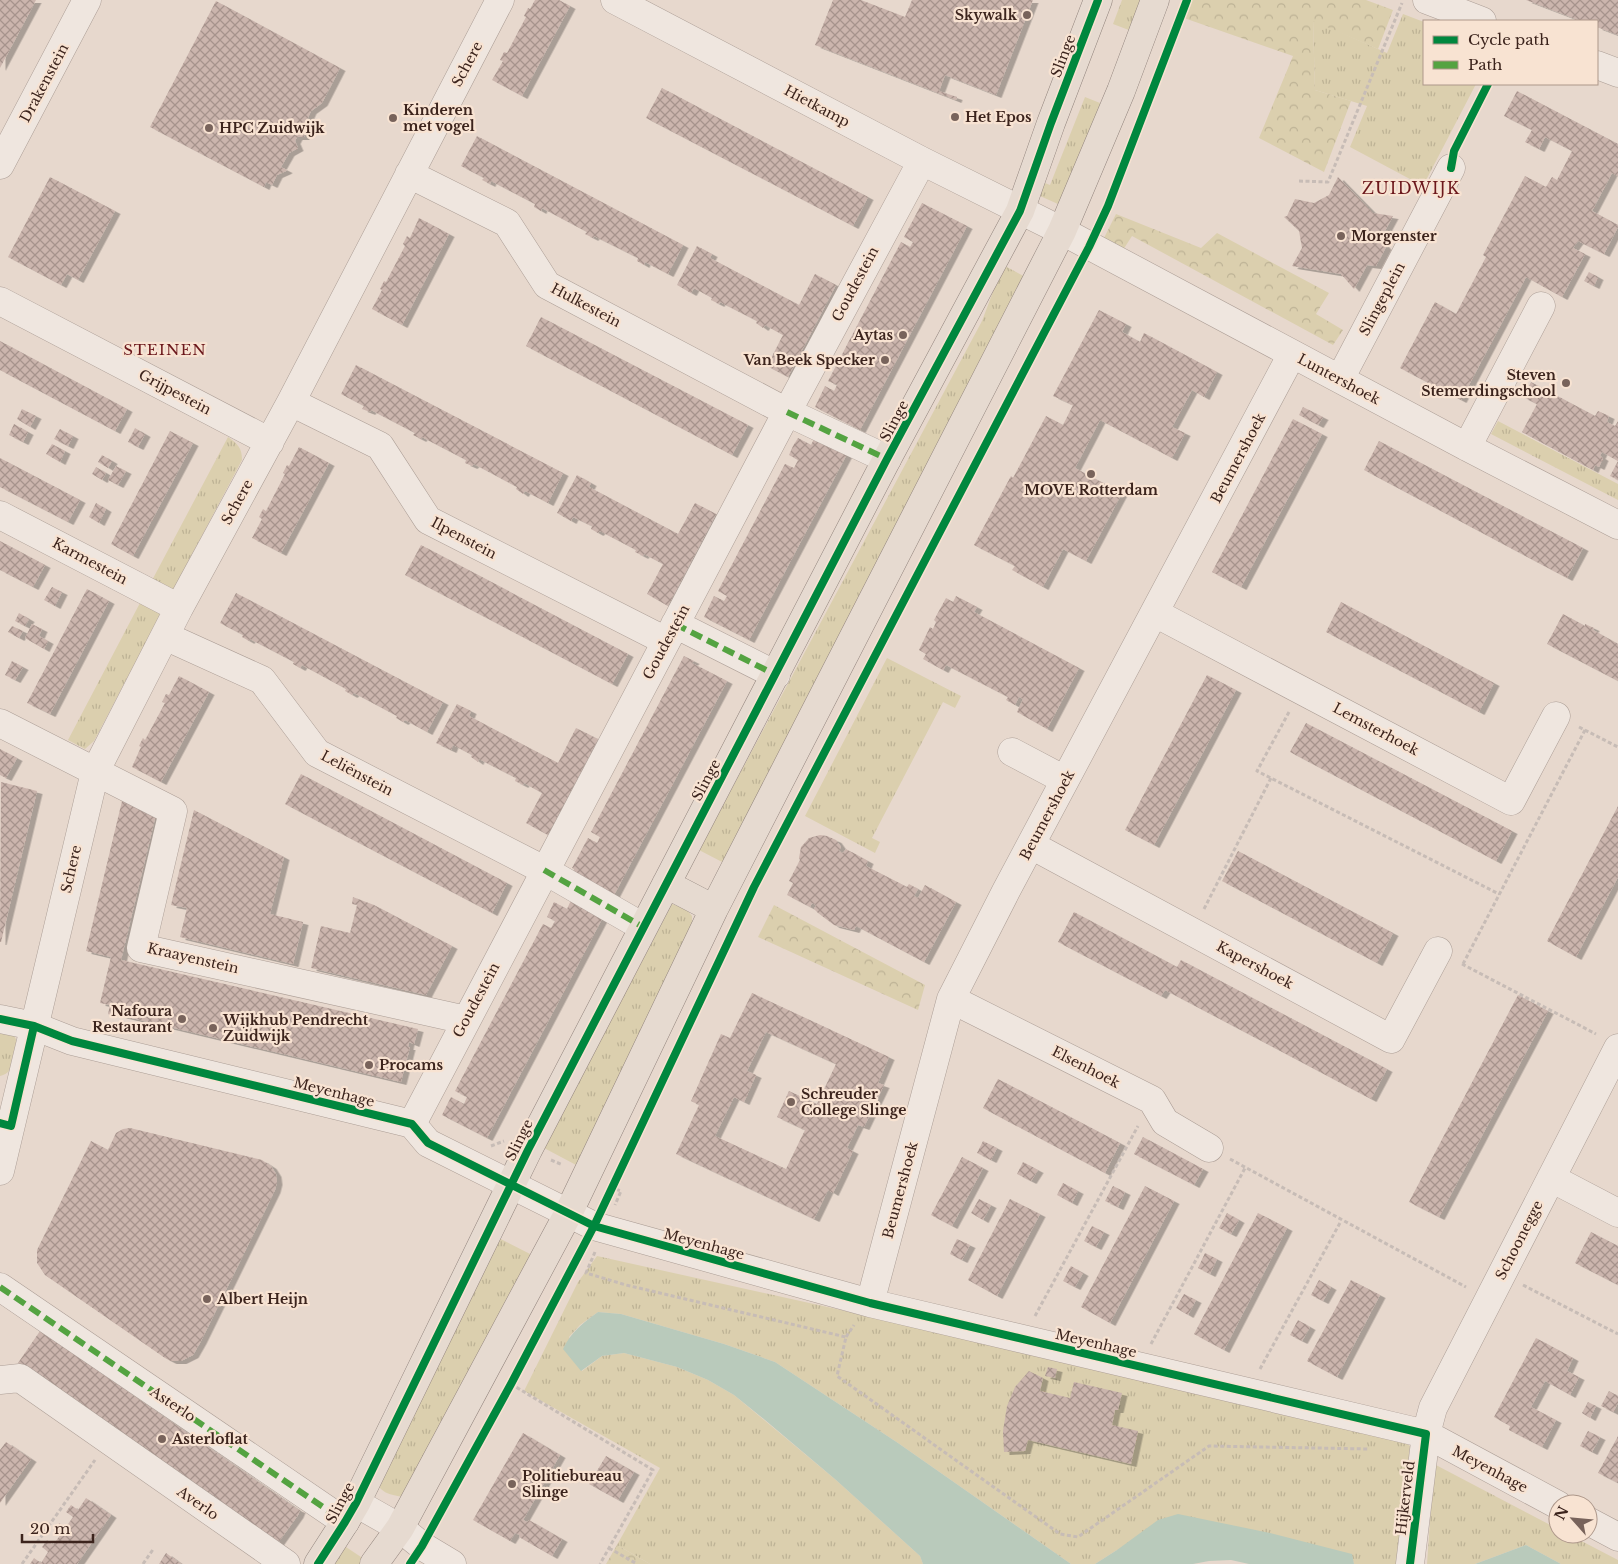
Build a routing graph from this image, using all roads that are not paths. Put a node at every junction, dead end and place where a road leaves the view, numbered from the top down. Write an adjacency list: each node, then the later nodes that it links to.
1 (87, 0): 11 (street, Drakenstein)
2 (500, 0): 13 (street, Schere)
3 (615, 0): 10 (street, Hietkamp)
4 (1098, 0): 14 (main road, Slinge)
5 (1155, 0): 15 (main road)
6 (1431, 1): 7 (street)
7 (1479, 20)
8 (1598, 65): 9 (street)
9 (1618, 73)
10 (922, 161): 14 (street, Hietkamp); 21 (street, Goudestein)
11 (0, 165)
12 (1451, 168): 19 (street, Slingeplein)
13 (409, 174): 20 (street, Schere); 21 (street, Hulkestein)
14 (1020, 211): 15 (street, Luntershoek); 24 (main road, Slinge)
15 (1062, 231): 18 (street, Luntershoek); 40 (main road)
16 (0, 301): 22 (street, Grijpestein)
17 (1541, 306): 23 (street)
18 (1292, 354): 19 (street, Luntershoek); 28 (street, Beumershoek)
19 (1340, 379): 23 (street, Luntershoek)
20 (291, 402): 22 (street, Schere); 29 (street, Ilpenstein)
21 (787, 412): 24 (street, Slinge); 29 (street, Goudestein)
22 (270, 442): 27 (street, Schere)
23 (1467, 447): 26 (street, Luntershoek)
24 (887, 459): 31 (main road, Slinge)
25 (0, 515): 27 (street, Karmestein)
26 (1618, 525)
27 (179, 608): 30 (street, Schere)
28 (1155, 613): 32 (street, Lemsterhoek); 36 (street, Beumershoek)
29 (671, 633): 31 (street); 38 (street, Goudestein)
30 (165, 636): 35 (street, Schere); 38 (street, Leliënstein)
31 (776, 675): 39 (main road, Slinge)
32 (1556, 716)
33 (0, 723): 35 (street)
34 (1012, 752): 36 (street)
35 (94, 772): 45 (street, Kraayenstein); 46 (street, Schere)
36 (1066, 780): 37 (street, Beumershoek)
37 (1031, 845): 42 (street, Kapershoek); 43 (street, Beumershoek)
38 (544, 870): 41 (street); 45 (street, Goudestein)
39 (666, 884): 40 (main road); 41 (main road, Slinge)
40 (714, 909): 55 (main road)
41 (643, 926): 53 (main road, Slinge)
42 (1438, 951)
43 (951, 999): 50 (street, Elsenhoek); 57 (street, Beumershoek)
44 (0, 1019): 46 (street, Meyenhage)
45 (466, 1020): 49 (street, Goudestein)
46 (34, 1026): 48 (street, Schere); 49 (street, Meyenhage)
47 (1609, 1042): 52 (street, Schoonegge)
48 (9, 1098): 51 (street, Schere)
49 (412, 1124): 53 (street, Meyenhage)
50 (1209, 1148)
51 (0, 1171)
52 (1551, 1178): 54 (street); 59 (street, Schoonegge)
53 (512, 1184): 55 (street, Meyenhage); 61 (main road, Slinge)
54 (1618, 1213)
55 (568, 1214): 57 (street, Meyenhage); 63 (main road)
56 (0, 1287): 61 (street, Asterlo)
57 (870, 1302): 59 (street, Meyenhage)
58 (0, 1380): 65 (street, Averlo)
59 (1426, 1434): 60 (street, Meyenhage); 69 (street, Hijkerveld)
60 (1548, 1500)
61 (350, 1512): 63 (street, Asterlo); 66 (main road, Slinge)
62 (1598, 1526): 64 (street)
63 (400, 1528): 67 (main road); 68 (street, Asterlo)
64 (1618, 1537)
65 (286, 1564)
66 (318, 1564)
67 (374, 1564)
68 (452, 1564)
69 (1410, 1564)

